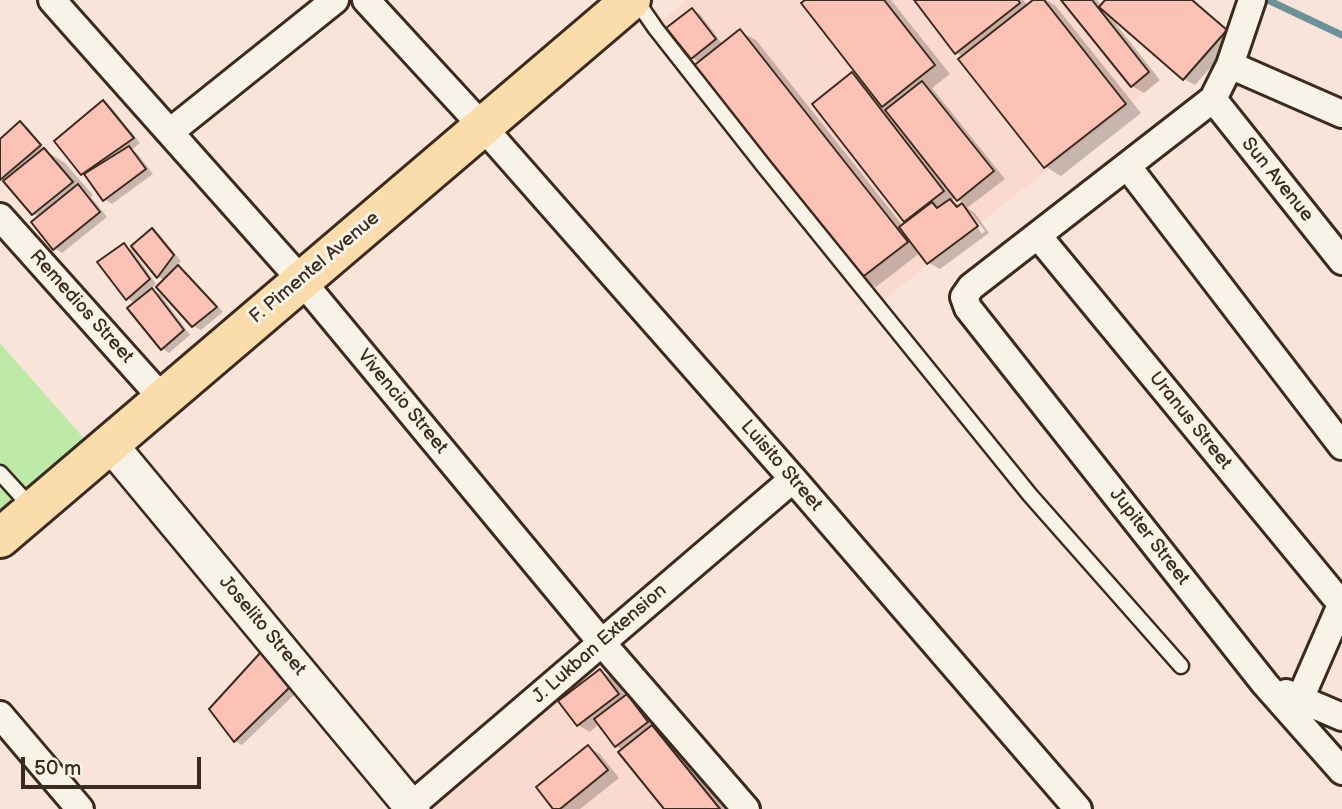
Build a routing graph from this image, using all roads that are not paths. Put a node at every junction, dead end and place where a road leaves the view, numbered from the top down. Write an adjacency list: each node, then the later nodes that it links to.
1 (52, 0): 11 (street, Vivencio Street)
2 (335, 0): 11 (street)
3 (366, 0): 10 (street, Luisito Street)
4 (631, 0): 10 (main road, F. Pimentel Avenue)
5 (636, 0): 26 (lane)
6 (1252, 0): 7 (street)
7 (1230, 65): 8 (street); 9 (street)
8 (1213, 99): 12 (street); 15 (street, Sun Avenue)
9 (1342, 114)
10 (482, 126): 16 (main road, F. Pimentel Avenue); 21 (street, Luisito Street)
11 (170, 132): 16 (street, Vivencio Street)
12 (1128, 167): 14 (street); 19 (street)
13 (0, 217): 17 (street, Remedios Street)
14 (1039, 237): 24 (street, Uranus Street); 27 (street, Jupiter Street)
15 (1342, 261)
16 (301, 279): 17 (main road, F. Pimentel Avenue); 25 (street, Vivencio Street)
17 (162, 398): 18 (main road, F. Pimentel Avenue)
18 (110, 444): 22 (main road, F. Pimentel Avenue); 32 (street, Joselito Street)
19 (1342, 446)
20 (0, 472): 22 (lane)
21 (793, 480): 25 (street, J. Lukban Extension); 35 (street, Luisito Street)
22 (34, 510): 23 (main road, F. Pimentel Avenue)
23 (0, 538)
24 (1341, 605): 28 (street)
25 (602, 643): 32 (street, J. Lukban Extension); 34 (street, Vivencio Street)
26 (1181, 666)
27 (1265, 684): 28 (street); 31 (street, Jupiter Street)
28 (1300, 699): 30 (street)
29 (0, 715): 33 (street)
30 (1342, 717)
31 (1342, 771)
32 (411, 808)
33 (80, 809)
34 (746, 809)
35 (1078, 809)

